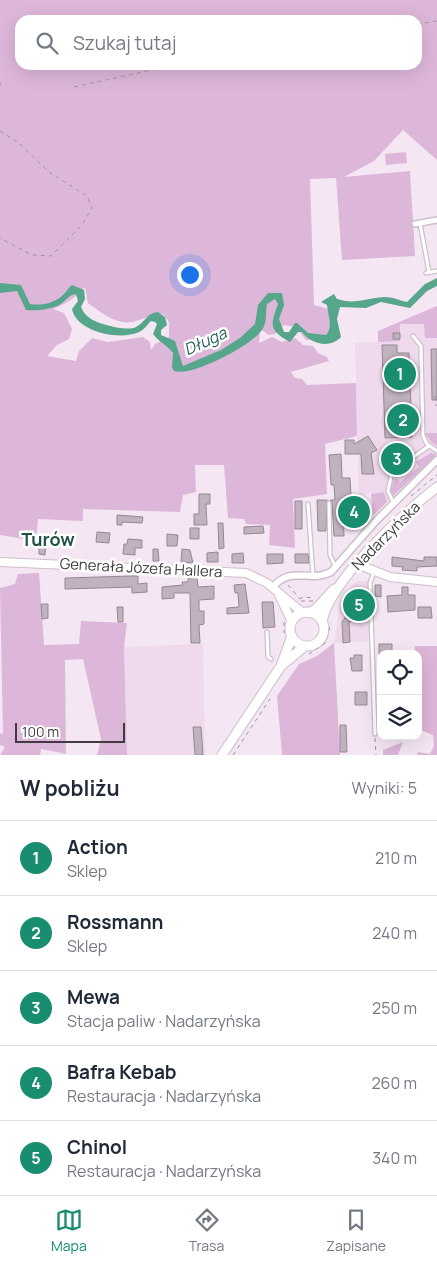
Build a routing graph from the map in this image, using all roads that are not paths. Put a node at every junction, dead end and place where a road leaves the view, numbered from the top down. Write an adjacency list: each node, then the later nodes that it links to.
1 (437, 220): 2 (street)
2 (418, 223): 3 (lane)
3 (437, 271)
4 (414, 336): 5 (lane)
5 (430, 446): 6 (lane); 8 (lane)
6 (437, 451)
7 (405, 452): 8 (lane); 10 (lane); 10 (lane)
8 (413, 457): 11 (lane)
9 (437, 460): 14 (street)
10 (390, 464): 11 (lane)
11 (392, 472): 14 (lane)
12 (434, 490): 17 (main road, Nadarzyńska)
13 (329, 503): 18 (lane)
14 (393, 503): 18 (street)
15 (308, 504): 20 (lane)
16 (0, 562): 23 (street, Generała Józefa Hallera)
17 (357, 564): 19 (street); 21 (main road, Nadarzyńska)
18 (336, 567): 20 (street)
19 (374, 572): 22 (street); 32 (lane)
20 (313, 576): 23 (street)
21 (342, 582): 24 (main road, Nadarzyńska); 26 (main road, Nadarzyńska)
22 (437, 582)
23 (275, 589): 24 (street, Generała Józefa Hallera); 25 (street)
24 (306, 613): 25 (main road, Nadarzyńska); 26 (main road)
25 (288, 620): 28 (main road)
26 (326, 623): 29 (main road, Nadarzyńska)
27 (267, 632): 30 (lane)
28 (288, 637): 29 (main road); 31 (main road)
29 (307, 650): 31 (main road)
30 (271, 659)
31 (281, 666): 33 (main road)
32 (375, 734)
33 (222, 755)

